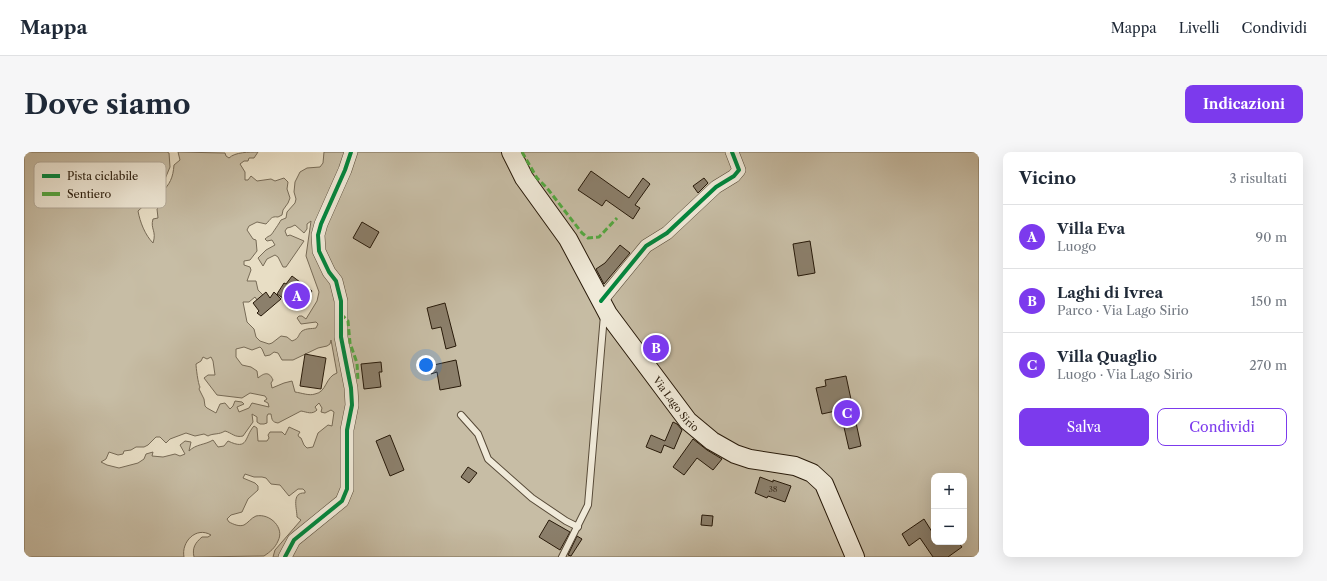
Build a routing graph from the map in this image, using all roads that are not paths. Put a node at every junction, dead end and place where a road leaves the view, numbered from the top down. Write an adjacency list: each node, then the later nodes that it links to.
1 (351, 152): 7 (street)
2 (511, 152): 4 (main road, Via Lago Sirio)
3 (732, 152): 4 (street)
4 (605, 309): 6 (lane); 9 (main road, Via Lago Sirio)
5 (461, 415): 6 (lane)
6 (578, 527): 8 (lane)
7 (285, 557)
8 (562, 557)
9 (855, 557)

